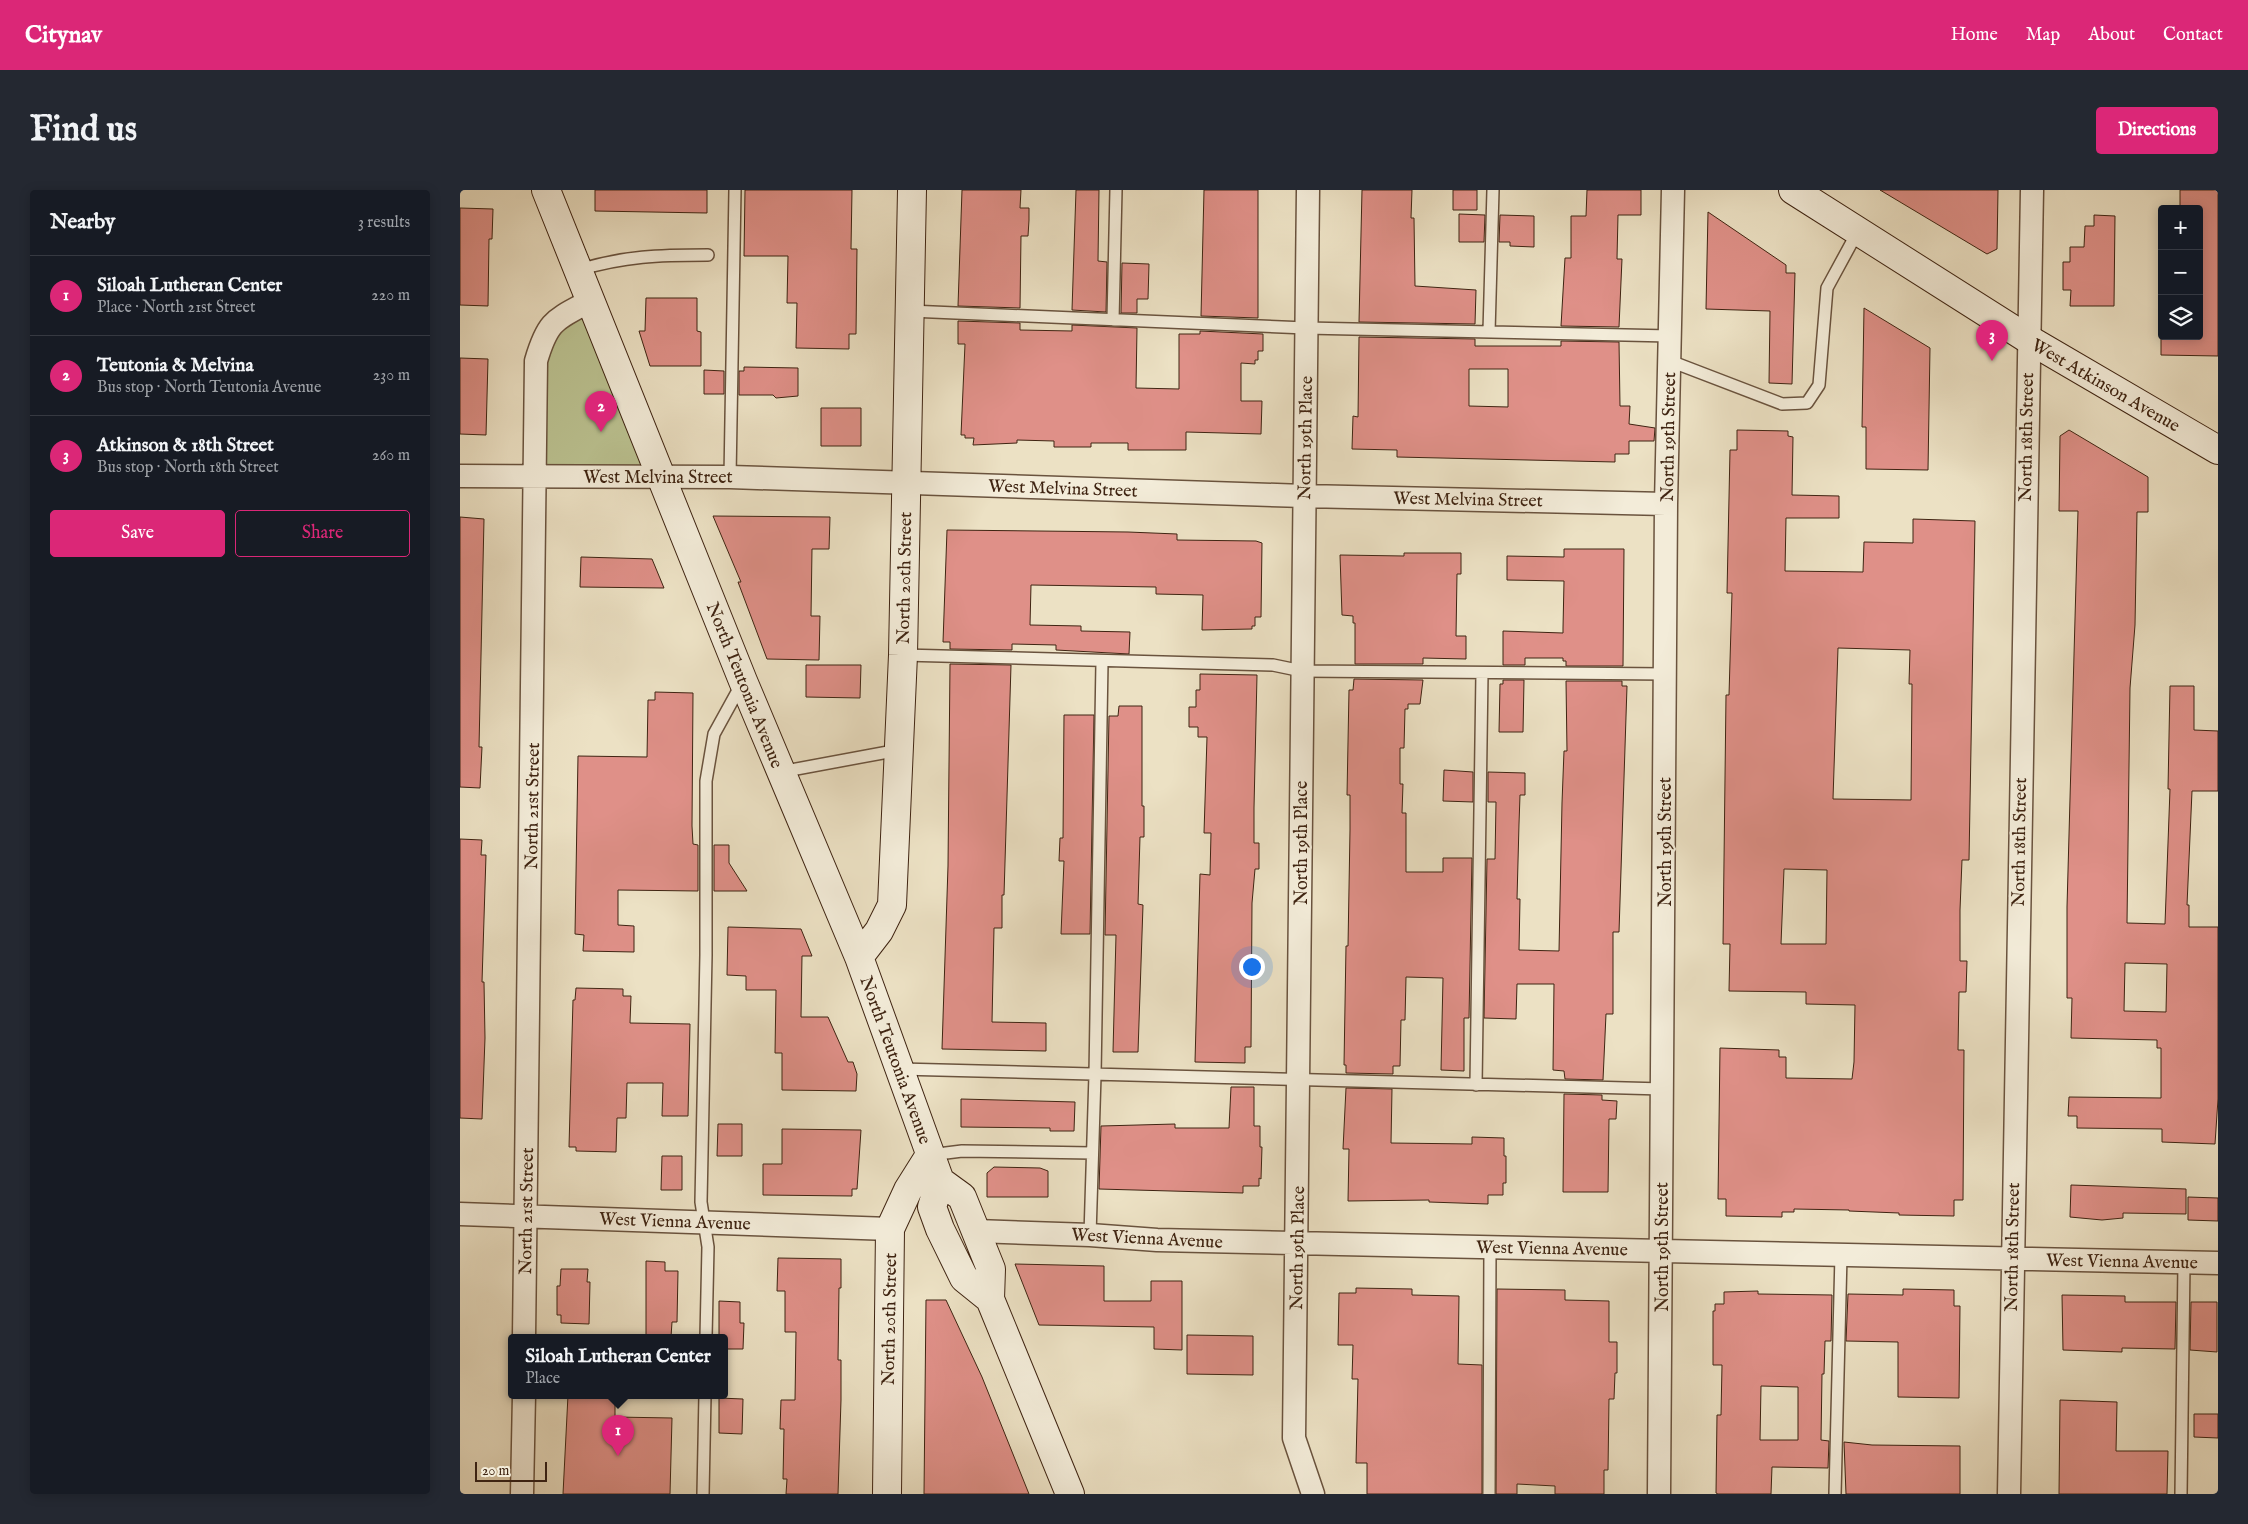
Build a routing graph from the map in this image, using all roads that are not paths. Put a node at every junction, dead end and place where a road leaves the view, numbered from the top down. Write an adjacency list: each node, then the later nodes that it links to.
1 (546, 190): 12 (main road, North Teutonia Avenue)
2 (735, 190): 25 (lane)
3 (912, 190): 14 (main road, North 20th Street)
4 (1116, 190): 15 (lane)
5 (1308, 190): 16 (street, North 19th Place)
6 (1493, 190): 17 (lane)
7 (1673, 190): 18 (street, North 19th Street)
8 (1793, 190): 10 (main road, West Atkinson Avenue)
9 (2032, 190): 19 (street, North 18th Street)
10 (1858, 231): 19 (main road, West Atkinson Avenue); 20 (lane)
11 (708, 255): 12 (lane)
12 (578, 270): 13 (main road, North Teutonia Avenue)
13 (590, 301): 23 (street, North 21st Street); 24 (main road, North Teutonia Avenue)
14 (910, 311): 15 (lane); 26 (main road, North 20th Street)
15 (1113, 320): 16 (lane)
16 (1306, 328): 17 (lane); 27 (street, North 19th Place)
17 (1489, 332): 18 (lane)
18 (1670, 336): 20 (street, North 19th Street)
19 (2028, 339): 21 (main road, West Atkinson Avenue); 56 (street, North 18th Street)
20 (1670, 360): 28 (street, North 19th Street)
21 (2218, 450)
22 (460, 476): 23 (street, West Melvina Street)
23 (535, 476): 24 (street, West Melvina Street); 47 (street, North 21st Street)
24 (660, 476): 25 (street, West Melvina Street); 34 (main road, North Teutonia Avenue)
25 (730, 477): 26 (street, West Melvina Street)
26 (906, 483): 27 (street, West Melvina Street); 29 (main road, North 20th Street)
27 (1304, 496): 28 (street, West Melvina Street); 31 (street, North 19th Place)
28 (1666, 504): 33 (street, North 19th Street)
29 (903, 654): 30 (lane); 35 (main road, North 20th Street)
30 (1102, 662): 31 (lane); 39 (lane)
31 (1302, 671): 32 (lane); 40 (street, North 19th Place)
32 (1482, 673): 33 (lane); 41 (lane)
33 (1666, 674): 42 (street, North 19th Street)
34 (743, 681): 36 (main road, North Teutonia Avenue); 48 (lane)
35 (899, 750): 36 (lane); 37 (main road, North 20th Street)
36 (780, 772): 37 (main road, North Teutonia Avenue)
37 (859, 956): 38 (main road, North Teutonia Avenue)
38 (900, 1069): 39 (lane); 44 (main road, North Teutonia Avenue)
39 (1095, 1074): 40 (lane); 43 (lane)
40 (1299, 1081): 41 (lane); 52 (street, North 19th Place)
41 (1476, 1085): 42 (lane)
42 (1663, 1090): 54 (street, North 19th Street)
43 (1092, 1153): 44 (lane); 51 (lane)
44 (930, 1155): 45 (main road, North Teutonia Avenue); 49 (main road, North 20th Street)
45 (940, 1181): 50 (main road); 59 (main road)
46 (460, 1214): 47 (street, West Vienna Avenue)
47 (526, 1216): 48 (street, West Vienna Avenue); 60 (street, North 21st Street)
48 (705, 1223): 49 (street, West Vienna Avenue); 61 (lane)
49 (890, 1229): 66 (main road, North 20th Street)
50 (976, 1231): 51 (street, West Vienna Avenue); 59 (main road)
51 (1090, 1235): 52 (street, West Vienna Avenue)
52 (1298, 1243): 53 (street, West Vienna Avenue); 68 (street, North 19th Place)
53 (1490, 1247): 54 (street, West Vienna Avenue); 69 (lane)
54 (1662, 1250): 55 (street, West Vienna Avenue); 70 (street, North 19th Street)
55 (1841, 1255): 56 (street, West Vienna Avenue); 71 (lane)
56 (2012, 1259): 57 (street, West Vienna Avenue); 72 (street, North 18th Street)
57 (2184, 1263): 58 (street, West Vienna Avenue); 73 (lane)
58 (2218, 1264)
59 (990, 1299): 67 (main road)
60 (524, 1334)
61 (706, 1334)
62 (524, 1399): 64 (street)
63 (705, 1399): 65 (lane)
64 (522, 1494)
65 (703, 1494)
66 (887, 1494)
67 (1070, 1494)
68 (1313, 1494)
69 (1489, 1494)
70 (1659, 1494)
71 (1835, 1494)
72 (2009, 1494)
73 (2181, 1494)

